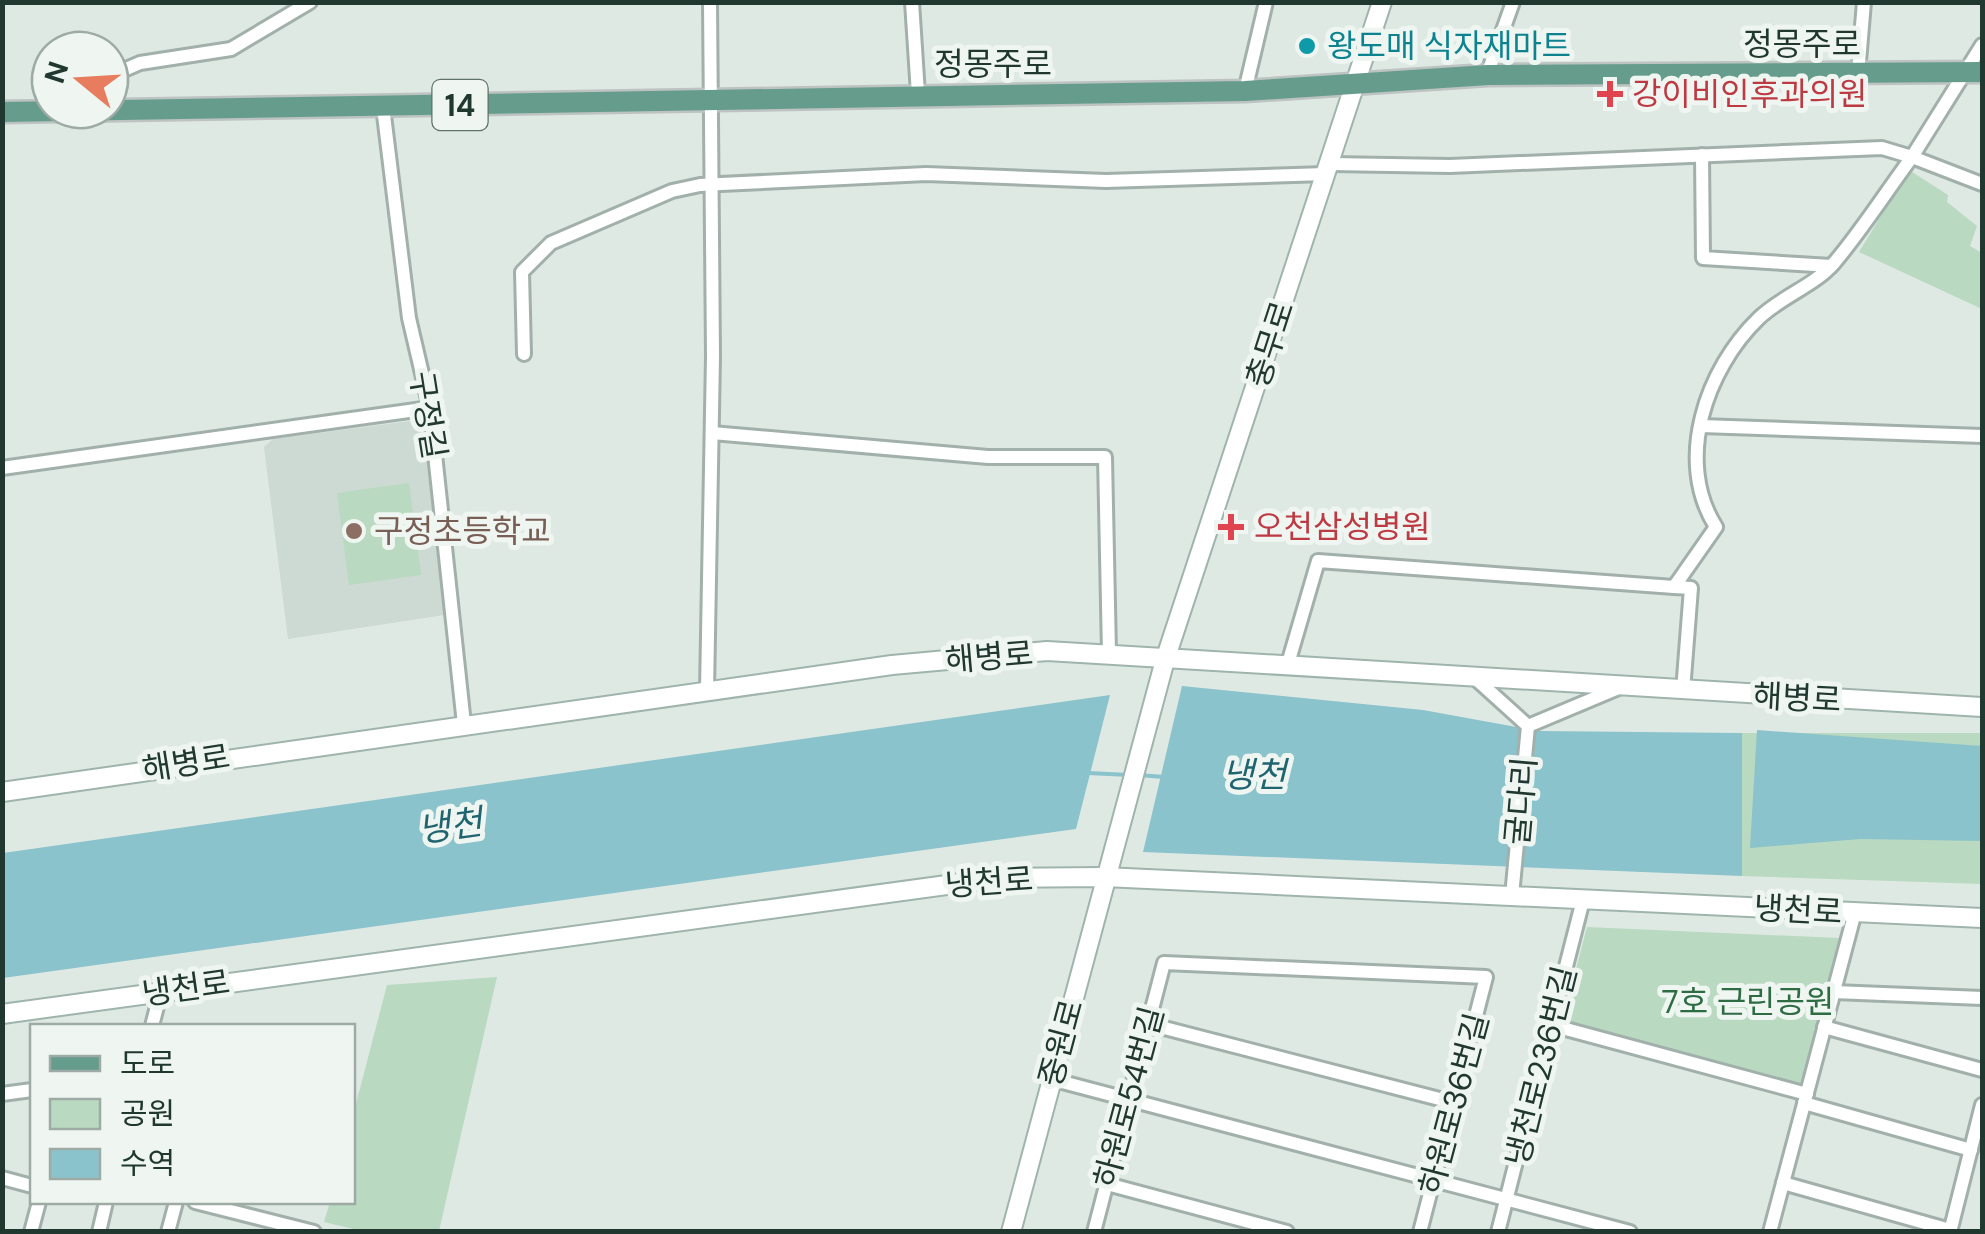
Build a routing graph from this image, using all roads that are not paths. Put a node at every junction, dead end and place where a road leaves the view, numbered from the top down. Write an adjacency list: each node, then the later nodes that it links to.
1 (310, 2): 9 (street)
2 (710, 2): 16 (street)
3 (912, 2): 15 (street)
4 (1266, 2): 14 (street)
5 (1382, 2): 13 (main road, 충무로)
6 (1513, 2): 12 (street)
7 (1864, 2): 11 (street)
8 (1982, 46): 10 (street)
9 (130, 67)
10 (1972, 72): 11 (main road, 정몽주로 / 14); 22 (street)
11 (1858, 74): 12 (main road, 정몽주로 / 14)
12 (1488, 75): 13 (main road, 정몽주로 / 14)
13 (1355, 86): 14 (main road, 정몽주로 / 14); 23 (main road, 충무로)
14 (1245, 91): 15 (main road, 정몽주로 / 14)
15 (918, 94): 16 (main road, 정몽주로 / 14)
16 (710, 98): 17 (main road, 정몽주로 / 14); 25 (street)
17 (383, 107): 18 (main road, 정몽주로 / 14); 28 (street, 구정길)
18 (130, 109)
19 (30, 111): 20 (main road, 정몽주로 / 14)
20 (2, 112)
21 (1702, 154): 22 (street); 23 (street); 26 (street)
22 (1912, 157): 24 (street); 26 (street)
23 (1328, 169): 25 (street); 35 (main road, 충무로)
24 (1982, 184)
25 (710, 185): 27 (street); 30 (street)
26 (1832, 266): 29 (street)
27 (524, 354)
28 (430, 408): 32 (street); 42 (street, 구정길)
29 (1701, 426): 31 (street); 33 (street)
30 (712, 433): 34 (street); 39 (street)
31 (1982, 436)
32 (2, 468)
33 (1674, 586): 36 (street); 40 (street)
34 (1110, 654): 35 (main road, 해병로); 39 (main road, 해병로)
35 (1165, 660): 36 (main road, 해병로); 45 (main road, 충무로)
36 (1287, 667): 37 (main road, 해병로)
37 (1476, 679): 38 (main road, 해병로); 43 (street)
38 (1622, 687): 40 (main road, 해병로); 43 (street)
39 (707, 691): 42 (main road, 해병로)
40 (1683, 691): 41 (main road, 해병로)
41 (1982, 707)
42 (464, 724): 44 (main road, 해병로)
43 (1527, 727): 47 (street, 굴다리)
44 (2, 792)
45 (1110, 854): 46 (main road, 중원로)
46 (1104, 878): 47 (main road, 냉천로); 52 (main road, 냉천로); 61 (main road, 중원로)
47 (1512, 896): 48 (main road, 냉천로)
48 (1583, 900): 49 (main road, 냉천로); 58 (street, 냉천로236번길)
49 (1856, 912): 50 (main road, 냉천로); 53 (street)
50 (1982, 918)
51 (1486, 977): 57 (street, 하원로54번길); 66 (street, 하원로36번길)
52 (160, 991): 55 (main road, 냉천로); 56 (street)
53 (1834, 992): 54 (street); 59 (street)
54 (1982, 998)
55 (2, 1014)
56 (152, 1024)
57 (1149, 1024): 65 (street, 하원로54번길); 66 (street)
58 (1552, 1025): 64 (street); 74 (street, 냉천로236번길)
59 (1824, 1027): 60 (street); 64 (street)
60 (1982, 1070)
61 (1051, 1079): 65 (street); 85 (main road, 중원로)
62 (30, 1090): 63 (street)
63 (2, 1094)
64 (1805, 1098): 68 (street); 71 (street)
65 (1130, 1100): 70 (street); 72 (street, 하원로54번길)
66 (1455, 1103): 70 (street, 하원로36번길)
67 (1982, 1106): 68 (street)
68 (1971, 1150): 80 (street)
69 (2, 1178): 73 (street)
70 (1434, 1180): 74 (street); 88 (street, 하원로36번길)
71 (1782, 1183): 80 (street); 91 (street)
72 (1107, 1184): 86 (street, 하원로54번길); 87 (street)
73 (30, 1185)
74 (1507, 1199): 79 (street); 89 (street, 냉천로236번길)
75 (38, 1204): 81 (street)
76 (105, 1204): 82 (street)
77 (175, 1204): 83 (street)
78 (203, 1204): 84 (street)
79 (1580, 1225): 90 (street)
80 (1950, 1231)
81 (31, 1232)
82 (98, 1232)
83 (168, 1232)
84 (314, 1232)
85 (1011, 1232)
86 (1094, 1232)
87 (1287, 1232)
88 (1420, 1232)
89 (1498, 1232)
90 (1630, 1232)
91 (1770, 1232)

